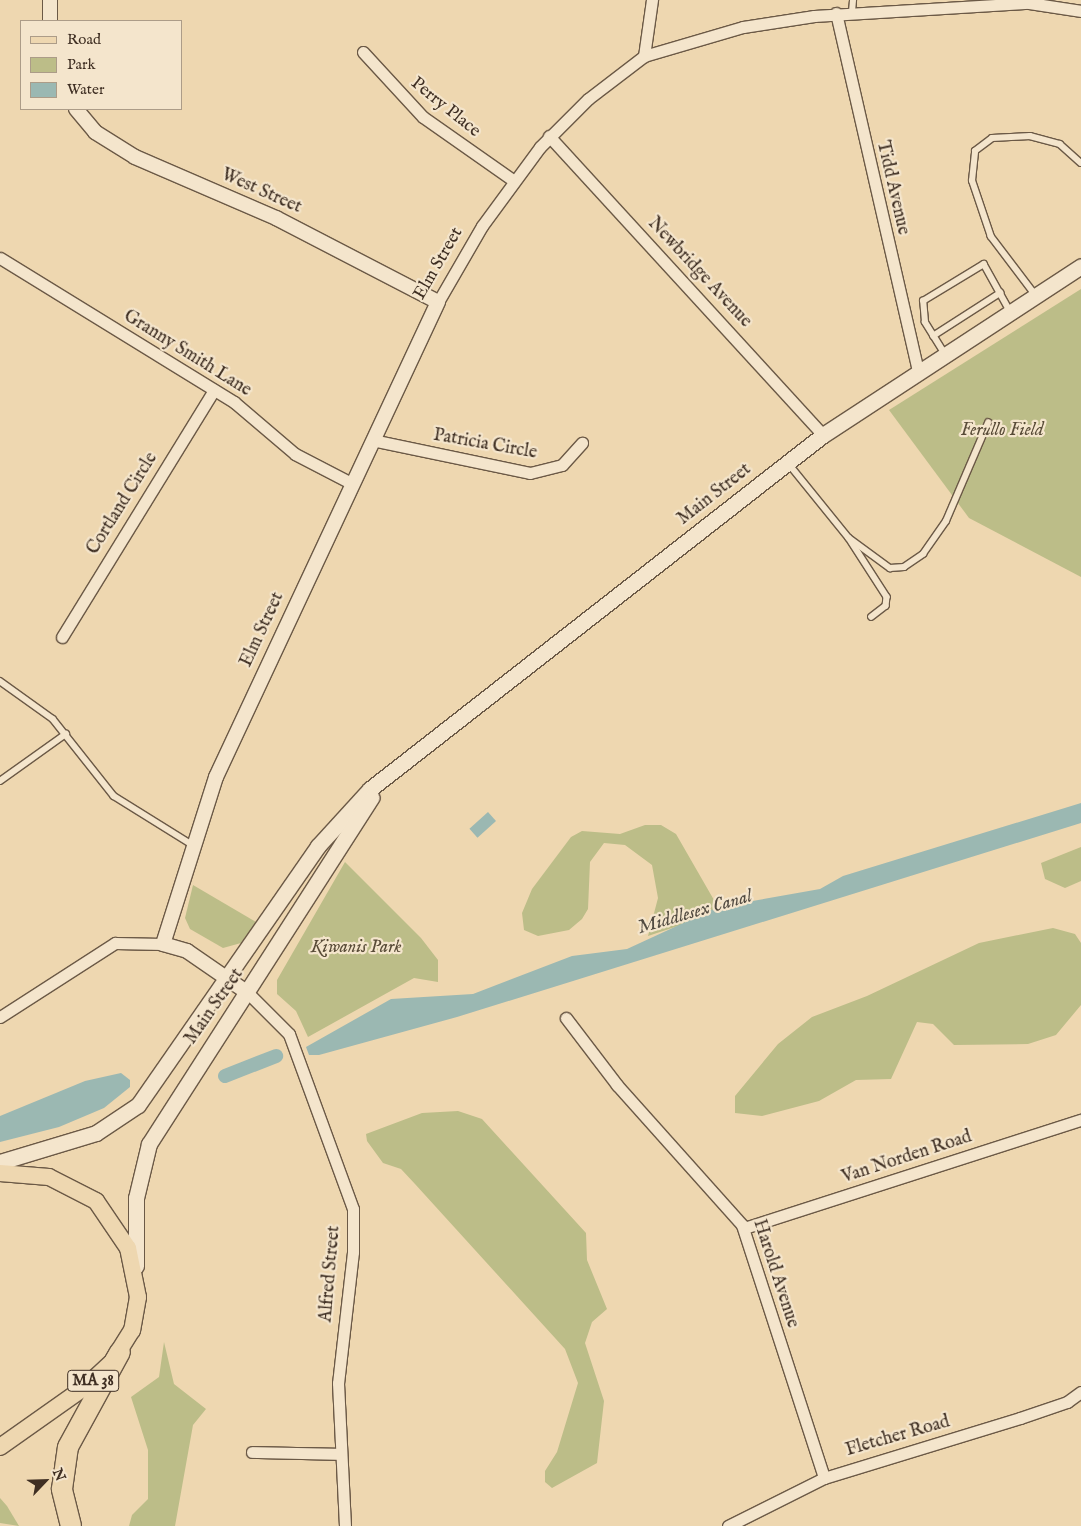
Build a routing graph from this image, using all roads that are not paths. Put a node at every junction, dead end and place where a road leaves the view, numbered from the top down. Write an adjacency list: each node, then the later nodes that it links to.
1 (50, 0): 9 (street)
2 (652, 0): 11 (street)
3 (852, 0): 7 (lane)
4 (1030, 1): 5 (street, Elm Street); 6 (street, Elm Street)
5 (1013, 2): 7 (street, Elm Street)
6 (1081, 10)
7 (852, 12): 8 (street, Elm Street)
8 (836, 13): 11 (street, Elm Street); 24 (street, Tidd Avenue)
9 (50, 20)
10 (363, 52): 15 (street, Perry Place)
11 (644, 56): 13 (street, Elm Street)
12 (77, 110): 20 (street, West Street)
13 (549, 136): 15 (street, Elm Street); 27 (street, Newbridge Avenue)
14 (1081, 163): 19 (lane)
15 (514, 181): 20 (street, Elm Street)
16 (0, 258): 25 (street, Granny Smith Lane)
17 (1081, 266): 19 (main road, Main Street / MA 38)
18 (1000, 293): 21 (lane); 22 (lane); 22 (lane)
19 (1036, 294): 21 (main road, Main Street / MA 38)
20 (438, 302): 28 (street, Elm Street)
21 (1010, 311): 23 (main road, Main Street / MA 38)
22 (933, 336): 23 (lane)
23 (944, 354): 24 (main road, Main Street / MA 38)
24 (918, 370): 27 (main road, Main Street / MA 38)
25 (214, 390): 31 (street, Granny Smith Lane); 34 (street, Cortland Circle)
26 (988, 423): 32 (lane)
27 (823, 435): 30 (main road, Main Street / MA 38)
28 (372, 440): 29 (street, Patricia Circle); 31 (street, Elm Street)
29 (582, 443)
30 (788, 462): 32 (lane); 37 (main road, Main Street / MA 38)
31 (351, 483): 39 (street, Elm Street)
32 (849, 538): 33 (lane)
33 (872, 617)
34 (62, 636)
35 (0, 681): 36 (lane)
36 (66, 734): 38 (lane); 39 (lane)
37 (388, 776): 41 (main road, Main Street / MA 38); 42 (main road, Main Street / MA 38)
38 (0, 781)
39 (191, 844): 40 (street, Elm Street)
40 (164, 944): 41 (street); 43 (street)
41 (226, 977): 42 (street); 46 (main road, Main Street / MA 38)
42 (248, 993): 49 (main road, Main Street / MA 38); 54 (street, Alfred Street)
43 (0, 1017)
44 (566, 1018): 48 (street, Harold Avenue)
45 (1081, 1120): 48 (street, Van Norden Road)
46 (0, 1162)
47 (0, 1173): 49 (main road)
48 (744, 1228): 55 (street, Harold Avenue)
49 (137, 1281): 50 (main road, MA 38)
50 (120, 1352): 52 (main road, MA 38); 56 (highway)
51 (1081, 1392): 55 (street, Fletcher Road)
52 (0, 1447)
53 (252, 1452): 54 (street)
54 (340, 1454): 57 (street, Alfred Street)
55 (824, 1478): 58 (street, Fletcher Road)
56 (71, 1526)
57 (345, 1526)
58 (728, 1526)

